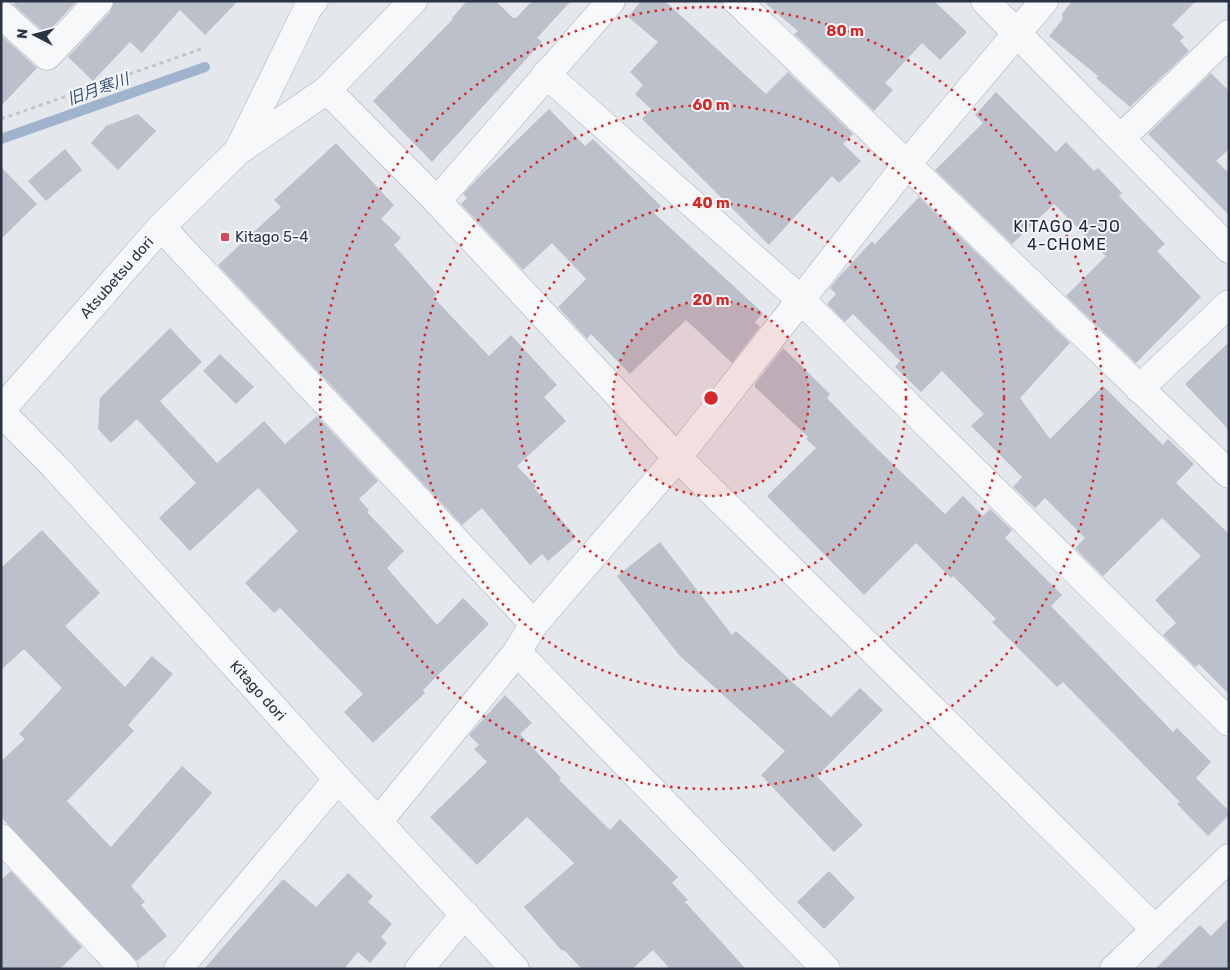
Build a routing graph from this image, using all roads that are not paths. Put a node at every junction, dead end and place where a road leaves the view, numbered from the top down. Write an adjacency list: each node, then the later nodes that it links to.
1 (100, 1): 8 (street)
2 (314, 1): 14 (street, Atsubetsu dori)
3 (413, 1): 12 (street, Atsubetsu dori)
4 (611, 1): 11 (street)
5 (737, 1): 15 (street)
6 (985, 1): 9 (street)
7 (1044, 1): 9 (street)
8 (1, 14)
9 (1017, 32): 13 (street); 15 (street)
10 (1229, 34): 13 (street)
11 (546, 74): 16 (street); 19 (street)
12 (327, 90): 14 (street, Atsubetsu dori); 16 (street)
13 (1121, 138): 18 (street)
14 (238, 151): 17 (street, Atsubetsu dori)
15 (907, 164): 19 (street); 21 (street)
16 (437, 201): 23 (street)
17 (161, 228): 22 (street, Atsubetsu dori); 25 (street)
18 (1229, 249)
19 (800, 300): 23 (street); 27 (street)
20 (1229, 304): 21 (street)
21 (1140, 389): 24 (street)
22 (1, 411): 28 (street, Kitago dori)
23 (677, 458): 25 (street); 33 (street)
24 (1229, 474)
25 (534, 624): 26 (street)
26 (517, 652): 29 (street); 38 (street)
27 (1229, 722)
28 (338, 779): 29 (street, Kitago dori); 35 (street)
29 (378, 822): 32 (street, Kitago dori)
30 (1, 838): 34 (street)
31 (1229, 858): 33 (street)
32 (465, 914): 36 (street); 37 (street, Kitago dori)
33 (1155, 929): 39 (street)
34 (124, 969)
35 (178, 969)
36 (419, 969)
37 (515, 969)
38 (826, 969)
39 (1114, 969)

